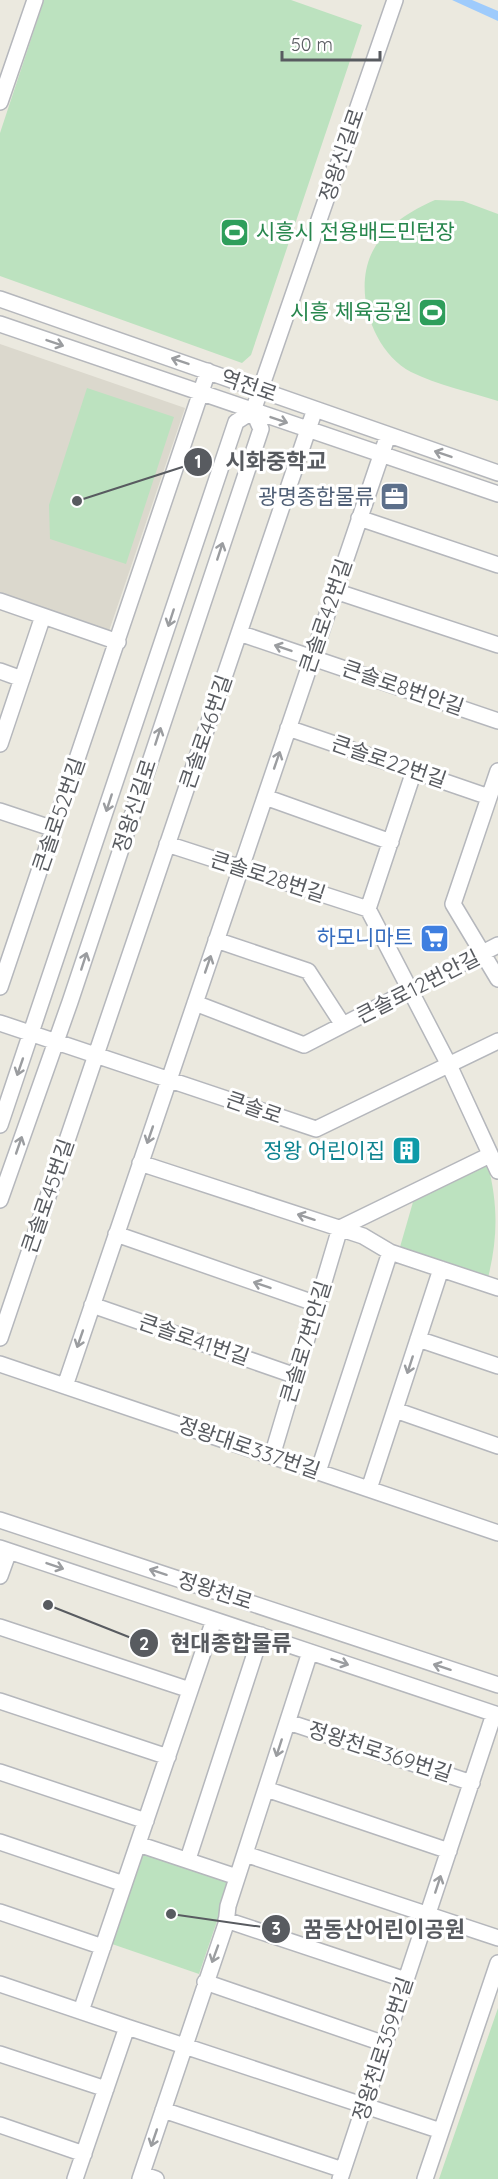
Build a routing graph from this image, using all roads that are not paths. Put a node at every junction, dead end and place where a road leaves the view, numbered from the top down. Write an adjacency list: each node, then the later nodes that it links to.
1 (35, 0): 3 (street)
2 (395, 0): 7 (street, 정왕신길로)
3 (0, 102)
4 (0, 299): 6 (street, 역전로, one-way to 4)
5 (0, 324): 8 (street, 역전로, one-way to 8)
6 (208, 371): 7 (street, 역전로); 8 (street, 큰솔로52번길)
7 (260, 390): 9 (street, 역전로); 10 (street, 정왕신길로)
8 (201, 393): 10 (street, 역전로); 22 (street, 큰솔로52번길)
9 (315, 409): 11 (street, 큰솔로46번길); 12 (street, 역전로)
10 (253, 411): 11 (street, 역전로, one-way to 11); 48 (street, 정왕신길로, one-way to 48); 49 (street, 정왕신길로, one-way to 10)
11 (308, 430): 13 (street, 역전로); 21 (street, 큰솔로46번길)
12 (388, 435): 13 (street, 큰솔로42번길); 14 (street, 역전로, one-way to 12)
13 (381, 454): 15 (street, 역전로); 16 (street, 큰솔로42번길)
14 (498, 473)
15 (498, 494)
16 (359, 518): 17 (street); 18 (street, 큰솔로42번길)
17 (498, 565)
18 (335, 591): 23 (street); 24 (street, 큰솔로42번길)
19 (0, 602): 20 (street)
20 (43, 616): 22 (street); 26 (street)
21 (239, 633): 24 (street, 큰솔로8번안길, one-way to 21); 37 (street, 큰솔로46번길)
22 (118, 642): 35 (street, 큰솔로52번길)
23 (498, 645)
24 (312, 658): 27 (street, 큰솔로8번안길); 28 (street, 큰솔로42번길)
25 (0, 671): 26 (street)
26 (22, 679): 29 (street)
27 (498, 721)
28 (288, 728): 30 (street, 큰솔로22번길); 32 (street, 큰솔로42번길, one-way to 28)
29 (0, 742)
30 (414, 771): 33 (street, 큰솔로22번길); 36 (street)
31 (498, 771): 33 (street)
32 (265, 797): 36 (street); 38 (street, 큰솔로42번길)
33 (489, 797): 41 (street)
34 (0, 811): 35 (street)
35 (54, 829): 43 (street, 큰솔로52번길)
36 (391, 842): 39 (street)
37 (168, 844): 38 (street, 큰솔로28번길); 51 (street, 큰솔로46번길)
38 (240, 868): 39 (street, 큰솔로28번길); 40 (street, 큰솔로42번길)
39 (368, 909): 44 (street)
40 (216, 940): 45 (street, 큰솔로42번길, one-way to 40); 47 (street, 큰솔로12번안길)
41 (493, 945): 42 (street); 44 (street, 큰솔로12번안길)
42 (498, 979)
43 (0, 987)
44 (409, 991): 47 (street, 큰솔로12번안길); 52 (street)
45 (195, 1003): 47 (street, 큰솔로12번안길); 53 (street, 큰솔로42번길)
46 (0, 1023): 48 (street, 큰솔로)
47 (343, 1025)
48 (32, 1033): 49 (street, 큰솔로); 54 (street, 정왕신길로, one-way to 54)
49 (55, 1041): 51 (street, 큰솔로); 58 (street, 정왕신길로, one-way to 49)
50 (498, 1041): 52 (street, 큰솔로)
51 (96, 1055): 53 (street, 큰솔로); 66 (street, 큰솔로45번길)
52 (449, 1065): 53 (street, 큰솔로); 55 (street)
53 (169, 1079): 56 (street, one-way to 56)
54 (0, 1125)
55 (490, 1155): 57 (street); 59 (street)
56 (140, 1163): 59 (street, one-way to 56); 60 (street)
57 (498, 1171)
58 (0, 1200)
59 (340, 1228): 61 (street); 64 (street, 큰솔로7번안길)
60 (116, 1234): 64 (street, one-way to 60); 65 (street)
61 (390, 1252): 62 (street); 75 (street)
62 (441, 1269): 63 (street); 67 (street)
63 (498, 1288)
64 (317, 1304): 70 (street, 큰솔로7번안길)
65 (92, 1305): 70 (street, 큰솔로41번길); 71 (street, one-way to 71)
66 (0, 1338)
67 (418, 1339): 69 (street); 72 (street, one-way to 72)
68 (0, 1364): 71 (street, 정왕대로337번길)
69 (498, 1366)
70 (296, 1376): 74 (street, 큰솔로7번안길)
71 (65, 1386): 74 (street, 정왕대로337번길)
72 (395, 1410): 73 (street); 76 (street)
73 (498, 1446)
74 (272, 1456): 75 (street, 정왕대로337번길)
75 (318, 1472): 76 (street, 정왕대로337번길)
76 (369, 1489): 78 (street, 정왕대로337번길)
77 (0, 1520): 85 (street, 정왕천로, one-way to 77)
78 (498, 1533)
79 (4, 1549): 80 (street); 81 (street, 정왕천로, one-way to 81)
80 (0, 1576)
81 (214, 1620): 83 (street, 정왕천로); 86 (street)
82 (0, 1627): 86 (street)
83 (261, 1635): 84 (street, 정왕천로); 99 (street, 정왕천로)
84 (310, 1652): 88 (street, 정왕천로, one-way to 88); 89 (street, 정왕천로369번길)
85 (498, 1685)
86 (190, 1690): 90 (street)
87 (0, 1701): 90 (street)
88 (496, 1715): 92 (street, 정왕천로359번길)
89 (288, 1722): 92 (street, 정왕천로369번길); 93 (street, 정왕천로369번길, one-way to 93)
90 (168, 1757): 94 (street)
91 (0, 1772): 94 (street)
92 (472, 1783): 97 (street, 정왕천로359번길)
93 (266, 1790): 97 (street); 98 (street, 정왕천로369번길)
94 (146, 1821): 96 (street)
95 (0, 1842): 101 (street)
96 (138, 1845): 99 (street); 101 (street)
97 (449, 1851): 103 (street, 정왕천로359번길, one-way to 97)
98 (245, 1854): 100 (street, 정왕천로369번길); 103 (street)
99 (188, 1859): 100 (street)
100 (237, 1877): 104 (street, 정왕천로369번길)
101 (124, 1884): 106 (street)
102 (0, 1912): 106 (street)
103 (428, 1915): 105 (street); 108 (street, 정왕천로359번길)
104 (226, 1920): 108 (street); 109 (street, 정왕천로369번길, one-way to 109)
105 (498, 1938)
106 (103, 1947): 111 (street)
107 (498, 1963): 120 (street)
108 (406, 1980): 113 (street, 정왕천로359번길)
109 (205, 1982): 113 (street); 114 (street, 정왕천로369번길)
110 (0, 1984): 111 (street)
111 (81, 2012): 112 (street)
112 (127, 2027): 114 (street); 116 (street)
113 (385, 2044): 117 (street, 정왕천로359번길)
114 (184, 2045): 117 (street); 118 (street, 정왕천로369번길)
115 (0, 2054): 116 (street)
116 (106, 2089): 121 (street)
117 (364, 2106): 120 (street); 122 (street, 정왕천로359번길)
118 (163, 2110): 122 (street); 123 (street, 정왕천로369번길, one-way to 123)
119 (0, 2125): 121 (street)
120 (441, 2132): 125 (street)
121 (84, 2154): 124 (street)
122 (342, 2174)
123 (146, 2177)
124 (75, 2179)
125 (425, 2179)

